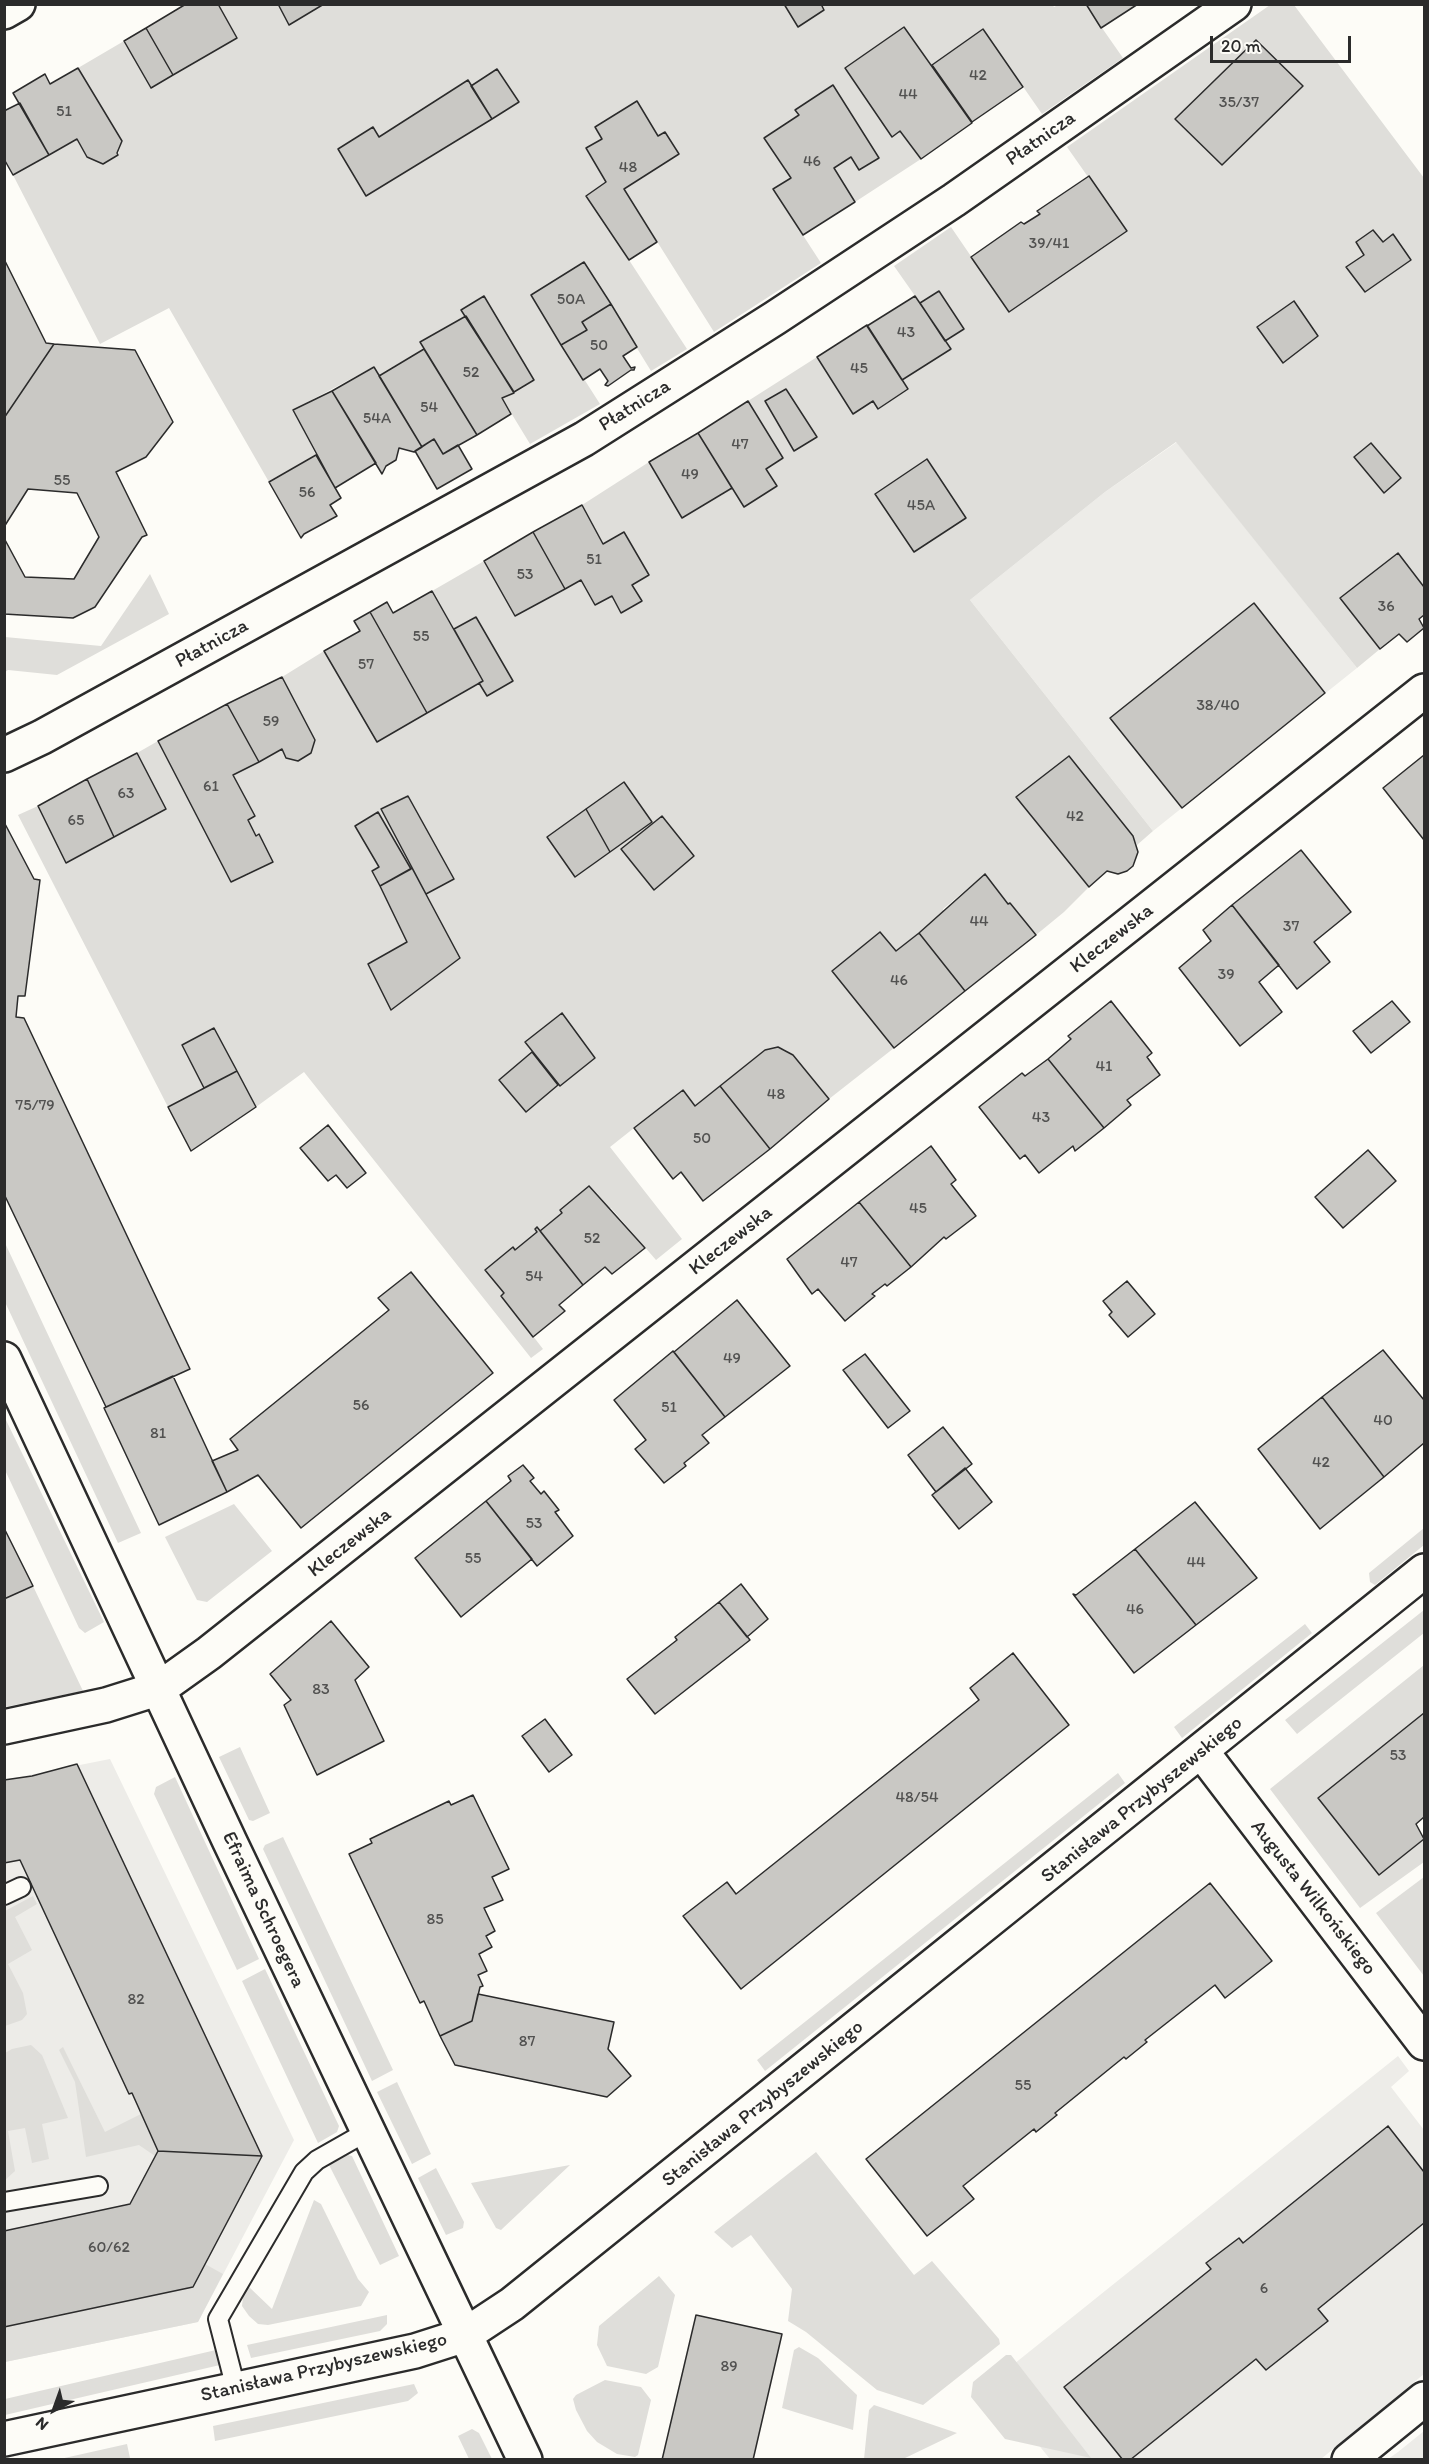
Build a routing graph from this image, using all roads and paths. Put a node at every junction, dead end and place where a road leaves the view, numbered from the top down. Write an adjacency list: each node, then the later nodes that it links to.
1 (18, 4): 3 (street)
2 (1234, 4): 5 (street, Płatnicza)
3 (4, 12)
4 (1425, 691): 8 (street, Kleczewska)
5 (4, 755)
6 (4, 1359): 8 (street, Efraima Schroegera)
7 (1425, 1571): 10 (street, Stanisława Przybyszewskiego)
8 (160, 1688): 9 (street, Kleczewska); 14 (street, Efraima Schroegera)
9 (4, 1727)
10 (1202, 1752): 13 (street, Augusta Wilkońskiego); 17 (street, Stanisława Przybyszewskiego)
11 (21, 1887): 12 (lane)
12 (4, 1894)
13 (1425, 2043)
14 (368, 2131): 17 (street, Efraima Schroegera); 18 (lane)
15 (98, 2186): 16 (lane)
16 (4, 2202)
17 (465, 2335): 18 (street, Stanisława Przybyszewskiego); 21 (street, Efraima Schroegera)
18 (236, 2389): 20 (street, Stanisława Przybyszewskiego)
19 (1425, 2399): 22 (street)
20 (4, 2439)
21 (525, 2460)
22 (1349, 2460)

